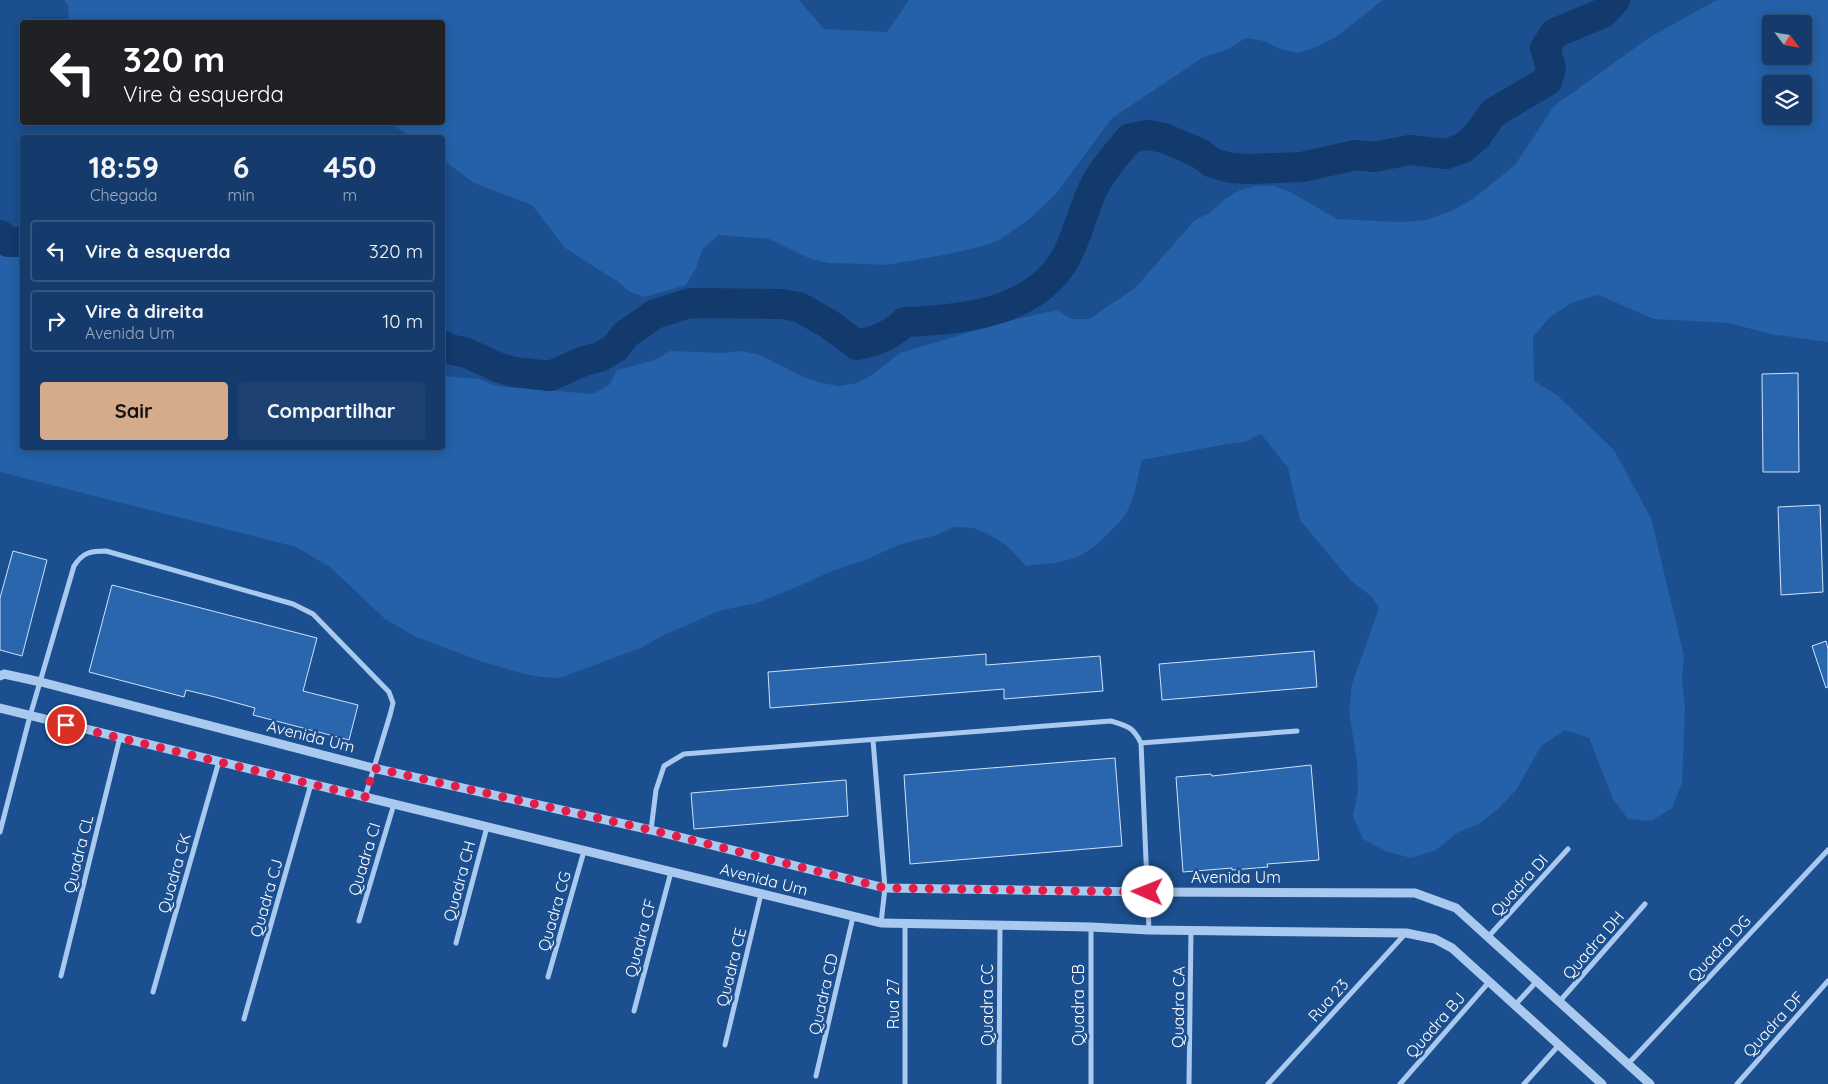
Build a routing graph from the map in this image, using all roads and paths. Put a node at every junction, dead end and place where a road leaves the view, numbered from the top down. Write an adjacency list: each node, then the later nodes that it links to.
1 (0, 676): 2 (street, Avenida Um)
2 (41, 682): 4 (street); 10 (street, Avenida Um); 10 (street)
3 (0, 708): 4 (street, Avenida Um)
4 (30, 716): 6 (street, Avenida Um); 16 (street)
5 (1297, 731): 8 (street)
6 (120, 737): 9 (street, Avenida Um); 36 (street, Quadra CL)
7 (873, 740): 8 (street); 15 (street); 21 (street)
8 (1141, 742): 22 (street)
9 (219, 761): 11 (street, Avenida Um); 41 (street, Quadra CK)
10 (374, 768): 12 (street); 15 (street, Avenida Um)
11 (311, 784): 12 (street, Avenida Um); 45 (street, Quadra CJ)
12 (365, 797): 13 (street, Avenida Um)
13 (394, 804): 14 (street, Avenida Um); 26 (street, Quadra CI)
14 (487, 827): 19 (street, Avenida Um); 35 (street, Quadra CH)
15 (651, 830): 21 (street, Avenida Um)
16 (0, 832)
17 (1568, 849): 34 (street, Quadra DI)
18 (1828, 850): 48 (street, Quadra DG)
19 (584, 851): 20 (street, Avenida Um); 37 (street, Quadra CG)
20 (671, 872): 23 (street, Avenida Um); 44 (street, Quadra CF)
21 (885, 888): 22 (street, Avenida Um); 27 (street)
22 (1148, 892): 31 (street); 34 (street, Avenida Um)
23 (761, 894): 25 (street, Avenida Um); 47 (street, Quadra CE)
24 (1646, 904): 42 (street, Quadra DH)
25 (853, 917): 27 (street, Avenida Um); 49 (street, Quadra CD)
26 (359, 921)
27 (881, 923): 28 (street, Avenida Um)
28 (905, 924): 29 (street, Avenida Um); 50 (street, Rua 27)
29 (1000, 925): 30 (street, Avenida Um); 51 (street, Quadra CC)
30 (1091, 927): 31 (street, Avenida Um); 52 (street, Quadra CB)
31 (1149, 930): 32 (street, Avenida Um)
32 (1191, 930): 33 (street, Avenida Um); 53 (street, Quadra CA)
33 (1406, 933): 40 (street, Avenida Um); 54 (street, Rua 23)
34 (1488, 937): 38 (street, Avenida Um)
35 (456, 943)
36 (61, 976)
37 (548, 977)
38 (1537, 981): 42 (street, Avenida Um); 43 (street)
39 (1828, 981): 59 (street, Quadra DF)
40 (1489, 982): 43 (street, Avenida Um); 55 (street, Quadra BJ)
41 (153, 992)
42 (1560, 1002): 48 (street, Avenida Um)
43 (1515, 1005): 46 (street, Avenida Um)
44 (634, 1012)
45 (244, 1020)
46 (1558, 1044): 56 (street); 57 (street, Avenida Um)
47 (725, 1045)
48 (1628, 1064): 58 (street, Avenida Um)
49 (816, 1076)
50 (905, 1084)
51 (999, 1084)
52 (1091, 1084)
53 (1189, 1084)
54 (1268, 1084)
55 (1400, 1084)
56 (1524, 1084)
57 (1602, 1084)
58 (1650, 1084)
59 (1737, 1084)

